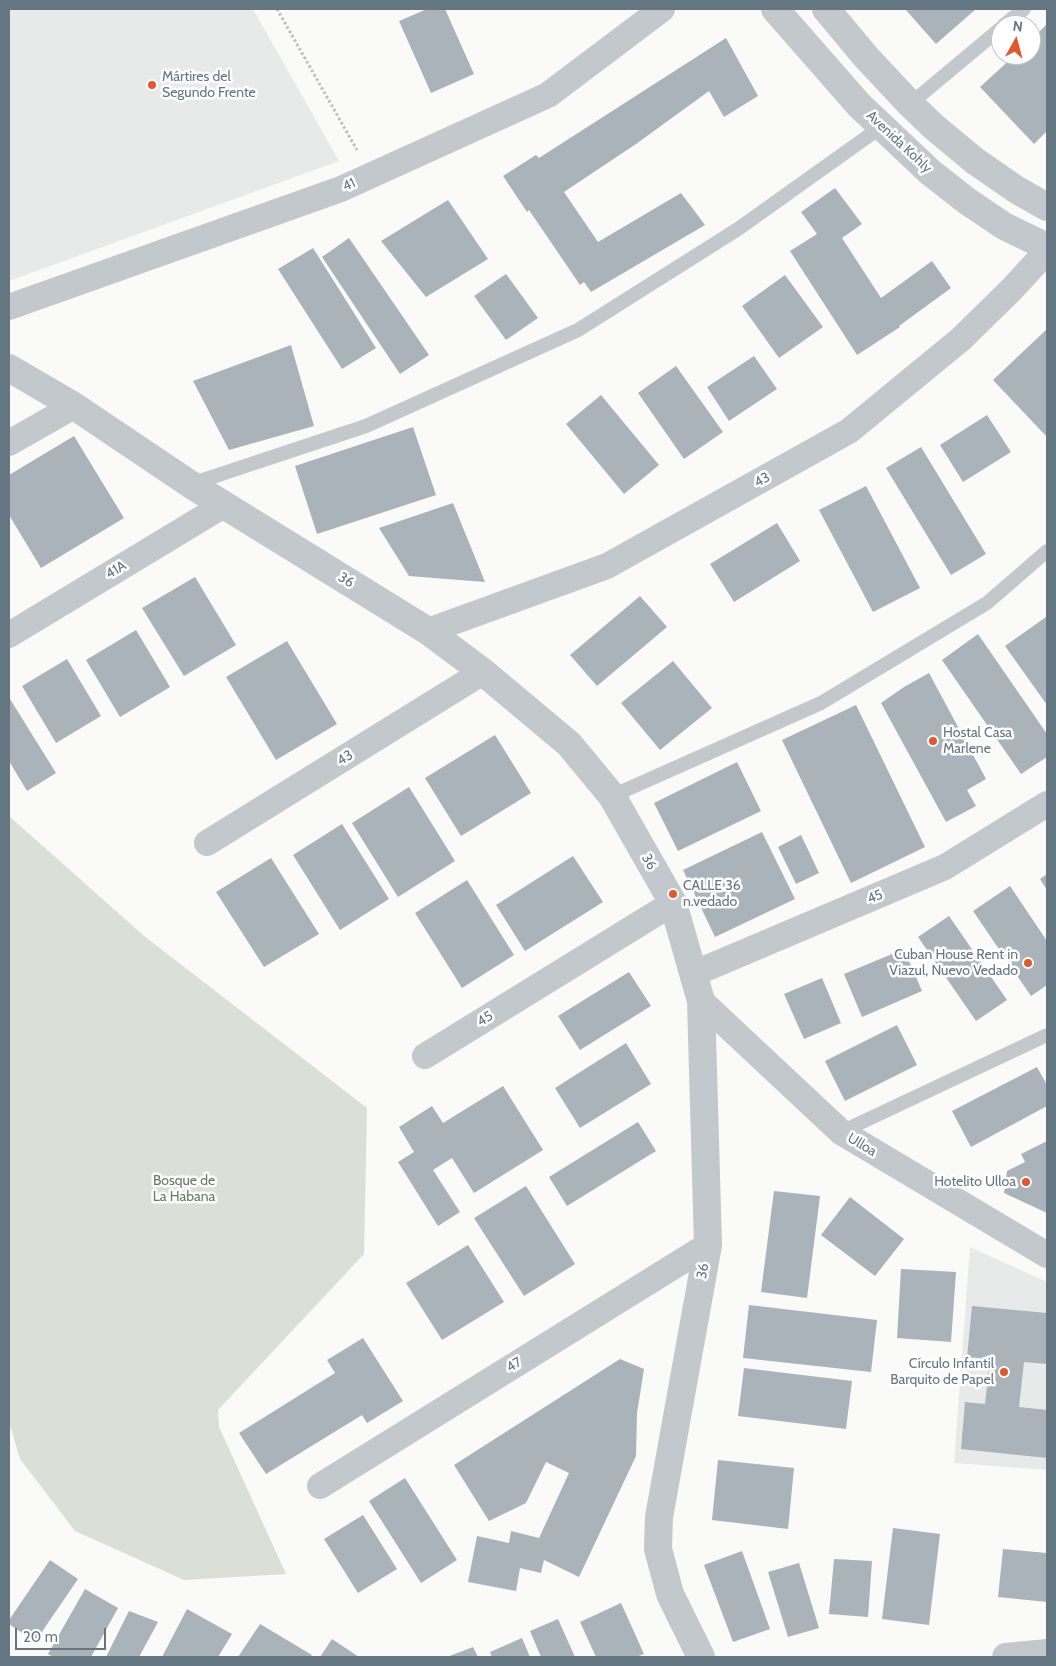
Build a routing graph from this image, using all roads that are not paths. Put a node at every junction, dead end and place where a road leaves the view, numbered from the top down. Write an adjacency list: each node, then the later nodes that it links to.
1 (662, 9): 10 (street, 41)
2 (775, 9): 6 (street, Avenida Kohly)
3 (826, 9): 5 (street)
4 (991, 36): 5 (lane)
5 (910, 104): 6 (street); 7 (street)
6 (881, 127): 8 (street, Avenida Kohly); 14 (lane)
7 (1047, 207)
8 (1047, 247)
9 (1047, 251): 17 (street, 43)
10 (9, 306)
11 (9, 368): 12 (street, 36)
12 (74, 406): 13 (street); 14 (street, 36)
13 (9, 443)
14 (190, 484): 15 (street, 36)
15 (224, 505): 17 (street, 36); 18 (street, 41A)
16 (1047, 551): 20 (lane)
17 (428, 631): 19 (street, 36)
18 (9, 635)
19 (483, 672): 20 (street, 36); 22 (street, 43)
20 (612, 796): 23 (street, 36)
21 (1047, 804): 24 (street, 45)
22 (207, 843)
23 (673, 903): 24 (street, 36); 27 (street, 45)
24 (693, 974): 25 (street, 36)
25 (701, 1001): 28 (street, Ulloa); 29 (street, 36)
26 (1047, 1035): 28 (lane)
27 (425, 1056)
28 (841, 1132): 30 (street, Ulloa)
29 (708, 1244): 31 (street, 47); 33 (street, 36)
30 (1047, 1255)
31 (320, 1486)
32 (1047, 1653): 34 (street)
33 (702, 1657)
34 (1006, 1657)

